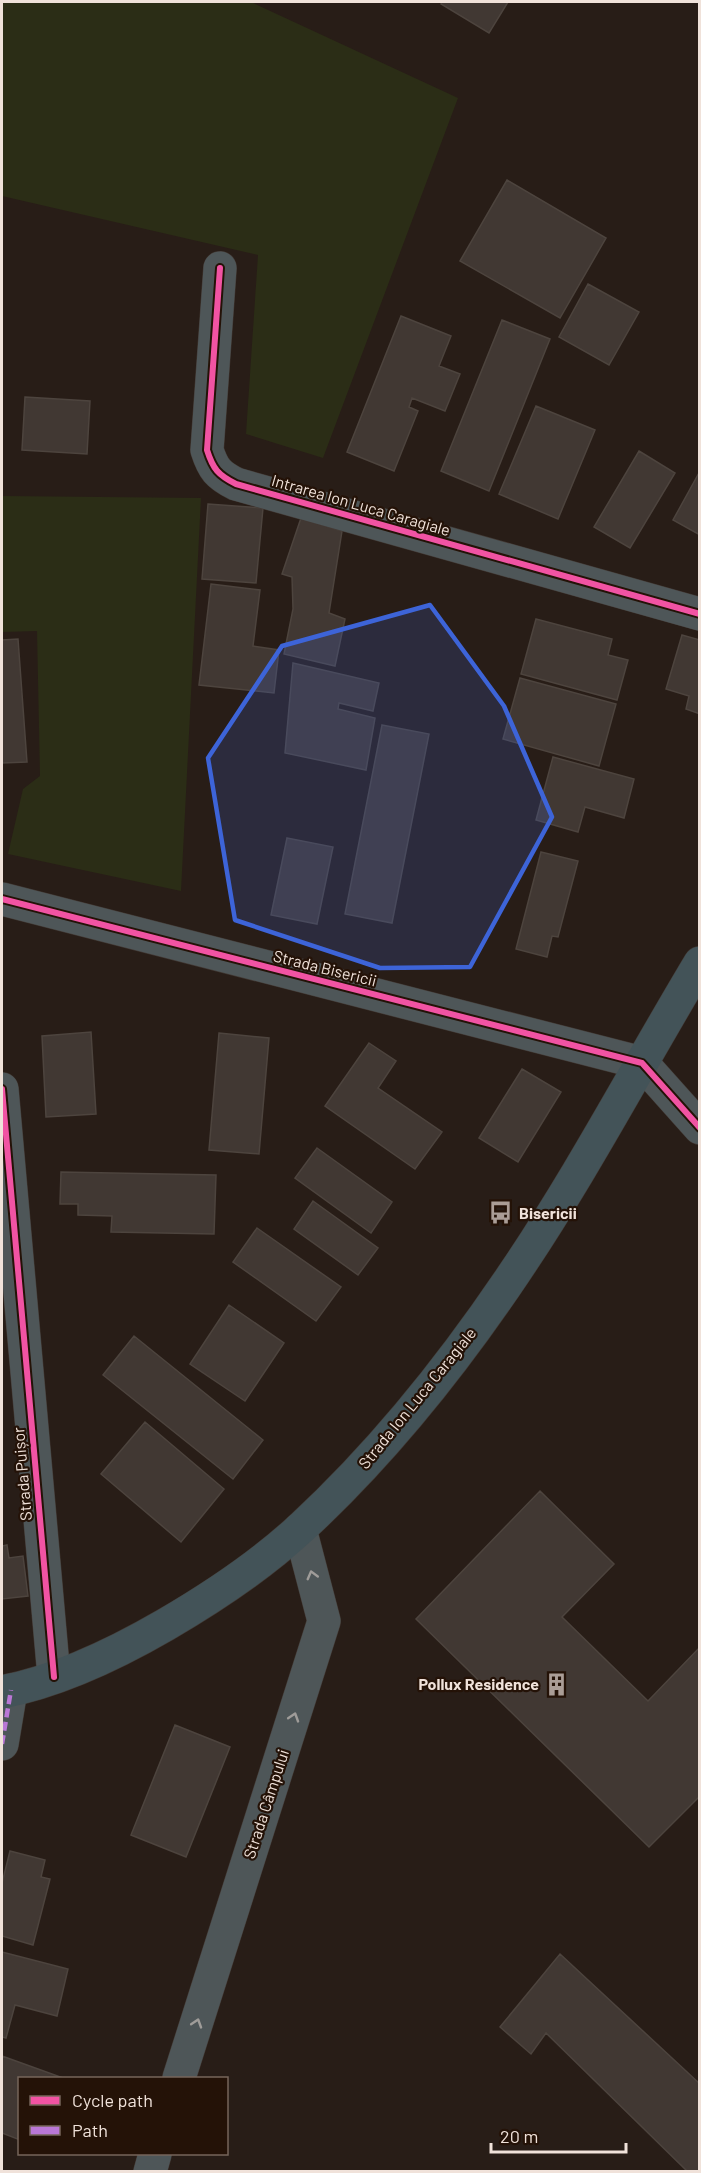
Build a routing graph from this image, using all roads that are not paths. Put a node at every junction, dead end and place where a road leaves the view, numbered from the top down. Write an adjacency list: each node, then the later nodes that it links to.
1 (220, 268): 2 (street, Intrarea Ion Luca Caragiale)
2 (699, 614)
3 (2, 899): 5 (street, Strada Bisericii)
4 (699, 963): 5 (main road, Strada Ion Luca Caragiale)
5 (642, 1064): 7 (street); 8 (main road, Strada Ion Luca Caragiale)
6 (2, 1089): 9 (street, Strada Puișor)
7 (699, 1128)
8 (300, 1529): 9 (main road, Strada Ion Luca Caragiale); 12 (street, Strada Câmpului, one-way to 8)
9 (54, 1677): 10 (main road, Strada Ion Luca Caragiale)
10 (6, 1691): 11 (street)
11 (2, 1744)
12 (180, 2077)
13 (155, 2155): 14 (street)
14 (150, 2172)

